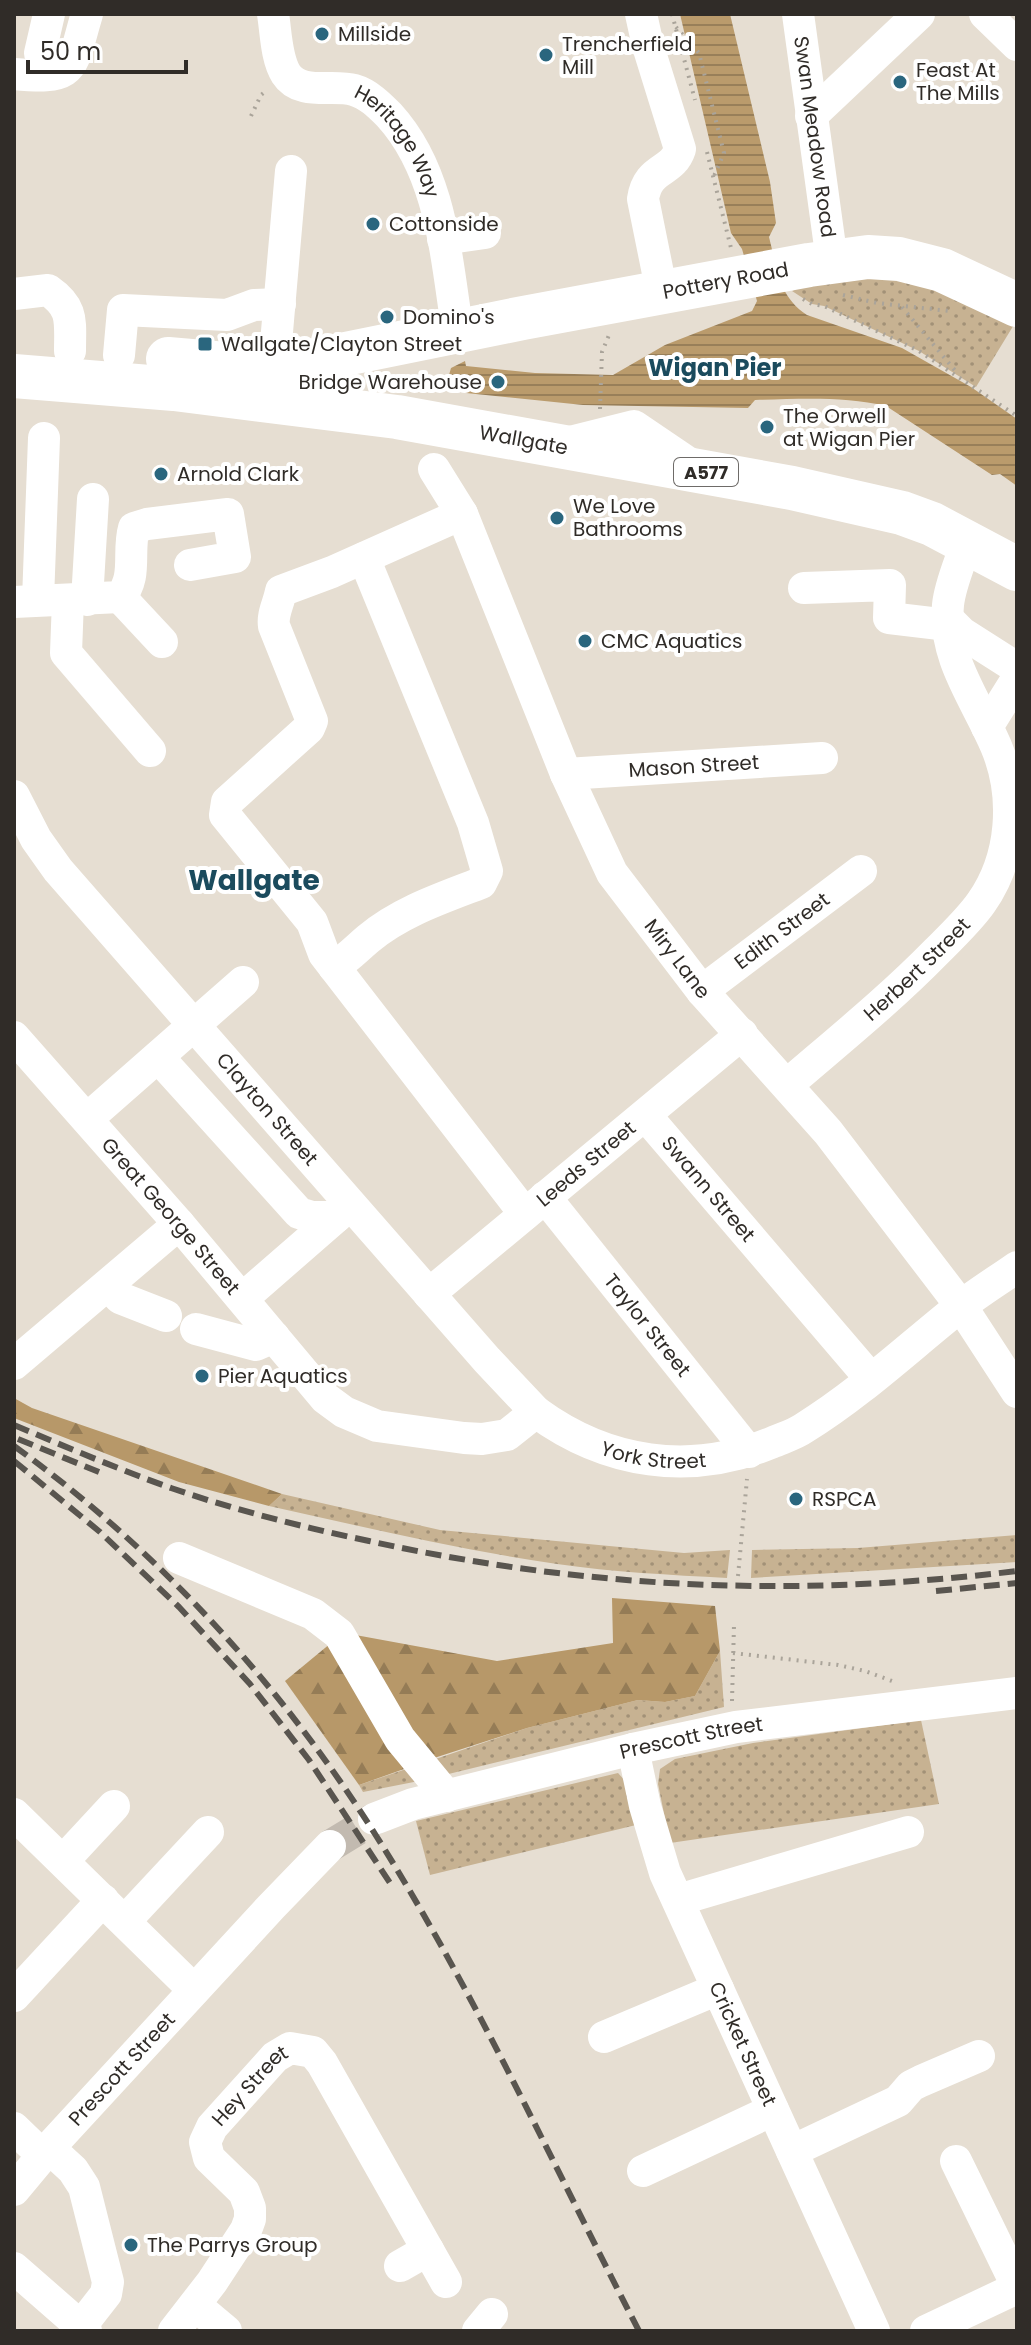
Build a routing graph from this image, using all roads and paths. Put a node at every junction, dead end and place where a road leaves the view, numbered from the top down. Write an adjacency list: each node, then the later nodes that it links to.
1 (49, 14): 11 (street)
2 (87, 14): 12 (street)
3 (273, 14): 19 (street, Heritage Way)
4 (641, 14): 22 (street)
5 (672, 14): 9 (path)
6 (798, 14): 14 (street, Swan Meadow Road)
7 (919, 14): 14 (street)
8 (985, 14): 10 (street)
9 (675, 25): 13 (path); 17 (path)
10 (1017, 45)
11 (40, 53)
12 (14, 74)
13 (696, 107)
14 (811, 116): 21 (street, Swan Meadow Road)
15 (706, 150): 17 (path)
16 (291, 171): 24 (street)
17 (713, 179): 20 (path)
18 (485, 233): 19 (street)
19 (443, 239): 29 (street, Heritage Way)
20 (724, 266): 21 (highway, Pottery Road); 22 (highway, Pottery Road)
21 (820, 278): 25 (path); 26 (highway, Pottery Road); 36 (path)
22 (662, 293): 29 (highway, Pottery Road)
23 (14, 294): 31 (street)
24 (280, 304): 33 (street); 34 (street)
25 (901, 305): 27 (path); 36 (path)
26 (1017, 305)
27 (953, 311)
28 (610, 333): 38 (path)
29 (444, 335): 32 (highway)
30 (14, 348): 31 (highway)
31 (70, 351): 33 (highway)
32 (355, 354): 34 (highway); 37 (highway)
33 (119, 355): 34 (highway)
34 (274, 366)
35 (14, 376): 37 (highway, Wallgate / A577)
36 (963, 379): 39 (path)
37 (370, 413): 44 (highway, Wallgate / A577)
38 (599, 415)
39 (1017, 416)
40 (44, 438): 50 (street)
41 (434, 469): 43 (street, Miry Lane)
42 (93, 499): 50 (street)
43 (462, 514): 45 (street); 58 (street, Miry Lane)
44 (967, 541): 47 (highway, Wallgate / A577); 51 (street)
45 (364, 558): 62 (street); 62 (street, Taylor Street)
46 (190, 565): 49 (street)
47 (1017, 569)
48 (804, 588): 51 (street)
49 (120, 597): 50 (street); 52 (street)
50 (52, 600): 56 (street)
51 (948, 622): 53 (street); 55 (street, Herbert Street)
52 (162, 642)
53 (1017, 668)
54 (1017, 679): 55 (street)
55 (987, 727): 60 (street, Herbert Street)
56 (150, 751)
57 (822, 758): 58 (street, Mason Street)
58 (566, 774): 64 (street, Miry Lane)
59 (14, 796): 65 (street, Clayton Street)
60 (1013, 828): 69 (street, Herbert Street)
61 (861, 871): 64 (street, Edith Street)
62 (334, 967): 72 (street, Taylor Street)
63 (243, 982): 65 (street)
64 (702, 991): 66 (street, Miry Lane)
65 (193, 1027): 67 (street); 73 (street, Clayton Street)
66 (742, 1034): 69 (street, Miry Lane); 70 (street, Leeds Street)
67 (158, 1057): 71 (street); 73 (street)
68 (21, 1058): 71 (street, Great George Street)
69 (787, 1085): 79 (street, Miry Lane)
70 (646, 1116): 72 (street, Leeds Street); 84 (street, Swann Street)
71 (87, 1119): 74 (street, Great George Street)
72 (535, 1205): 77 (street, Leeds Street); 87 (street, Taylor Street)
73 (343, 1211): 77 (street, Clayton Street); 78 (street)
74 (179, 1224): 76 (street); 78 (street, Great George Street)
75 (1017, 1267): 79 (street, York Street)
76 (108, 1285): 80 (street); 83 (street)
77 (429, 1294): 86 (street, Clayton Street)
78 (243, 1298): 82 (street, Great George Street)
79 (961, 1306): 84 (street, York Street); 85 (street, Miry Lane)
80 (166, 1316)
81 (196, 1329): 82 (street)
82 (274, 1337): 86 (street, Great George Street)
83 (20, 1347)
84 (871, 1379): 87 (street, York Street)
85 (1017, 1392)
86 (536, 1412): 87 (street, York Street)
87 (749, 1452): 89 (path)
88 (179, 1558): 96 (street)
89 (738, 1576)
90 (734, 1625): 91 (path)
91 (733, 1653): 93 (path); 94 (path)
92 (1017, 1693): 93 (street, Prescott Street)
93 (922, 1703): 94 (street, Prescott Street)
94 (736, 1727): 95 (street, Prescott Street)
95 (633, 1749): 96 (street, Prescott Street); 104 (street, Cricket Street)
96 (447, 1796): 99 (street, Prescott Street)
97 (114, 1806): 103 (street)
98 (14, 1814): 103 (street)
99 (374, 1819)
100 (208, 1832): 105 (street)
101 (908, 1832): 104 (street)
102 (330, 1846): 107 (street, Prescott Street)
103 (63, 1861): 105 (street)
104 (678, 1900): 106 (street, Cricket Street)
105 (114, 1911): 107 (street); 108 (street)
106 (718, 1989): 109 (street); 111 (street, Cricket Street)
107 (194, 1990): 113 (street, Prescott Street)
108 (14, 1996)
109 (604, 2037)
110 (979, 2056): 114 (street)
111 (773, 2110): 114 (street, Cricket Street); 116 (street)
112 (14, 2128): 113 (street)
113 (45, 2151): 117 (street, Prescott Street); 124 (street)
114 (792, 2151): 127 (street, Cricket Street)
115 (956, 2161): 122 (street)
116 (643, 2171)
117 (14, 2190)
118 (428, 2250): 119 (street); 121 (street, Hey Street); 123 (street, Hey Street)
119 (400, 2266)
120 (14, 2268): 124 (street)
121 (446, 2282)
122 (1017, 2287): 128 (street)
123 (195, 2305): 125 (street); 126 (street)
124 (84, 2329)
125 (174, 2331)
126 (226, 2331)
127 (874, 2331)
128 (926, 2331)

